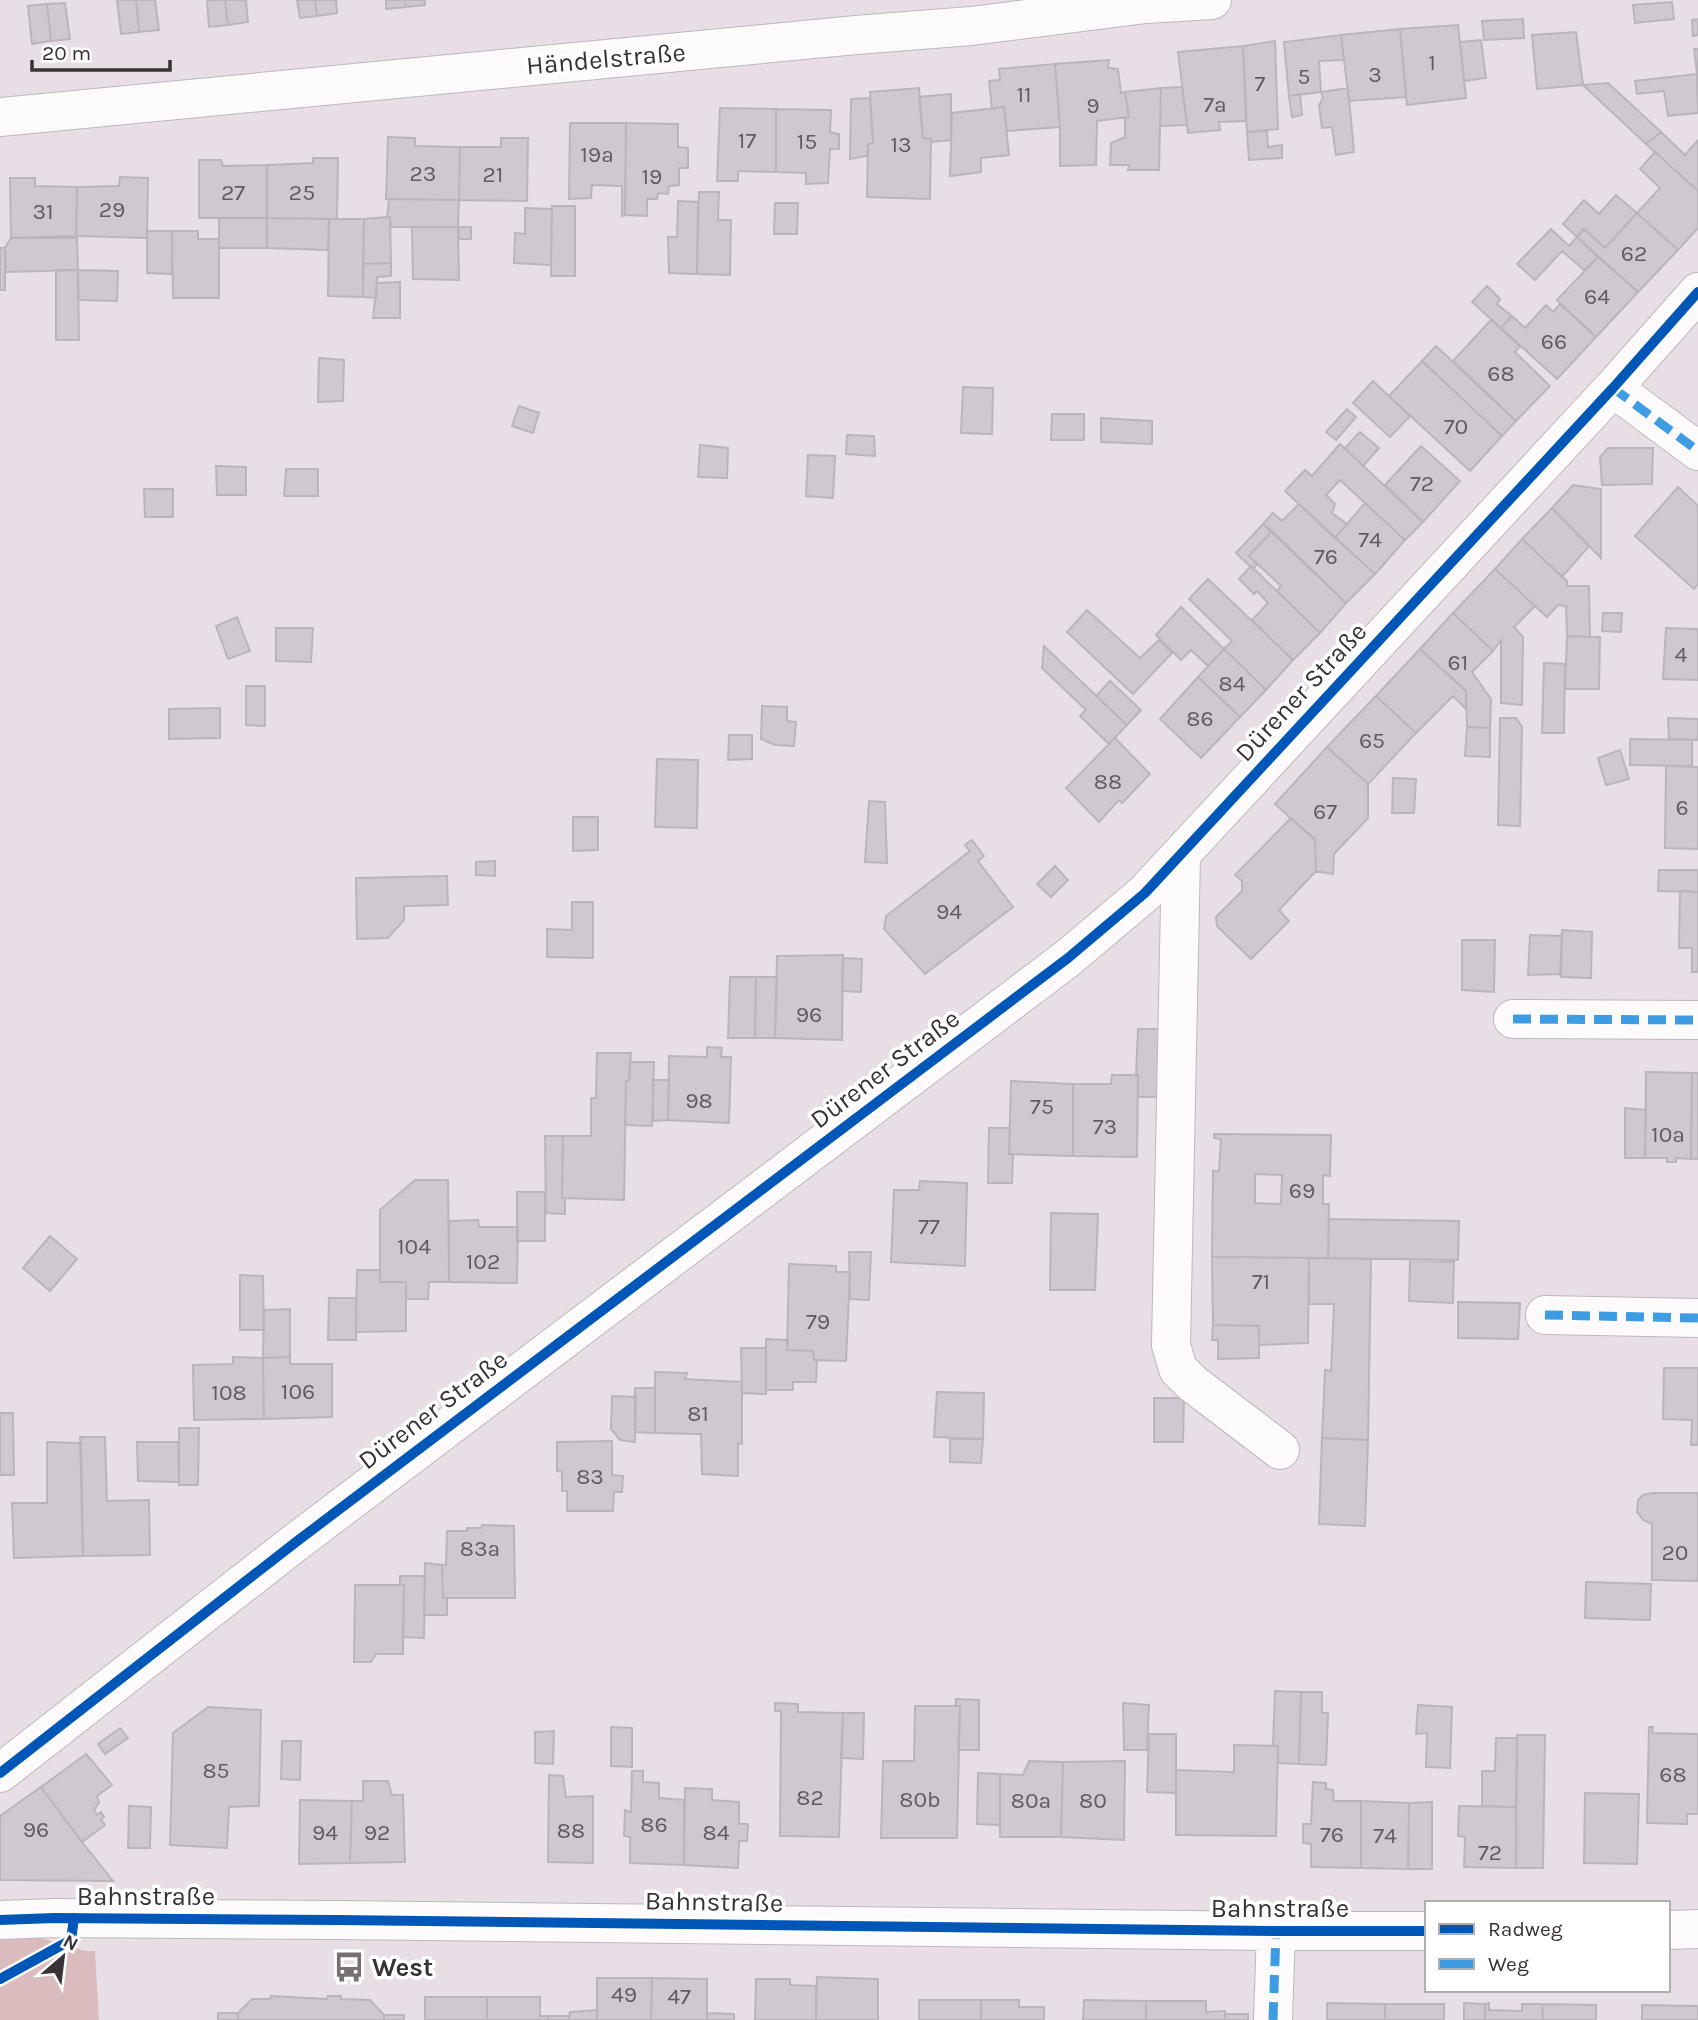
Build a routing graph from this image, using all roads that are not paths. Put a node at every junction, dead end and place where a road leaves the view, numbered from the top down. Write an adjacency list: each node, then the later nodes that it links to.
1 (1212, 0): 2 (street, Händelstraße)
2 (1145, 2): 3 (street, Händelstraße)
3 (0, 117)
4 (1698, 292): 5 (street, Dürener Straße)
5 (1613, 388): 6 (street); 7 (street, Dürener Straße)
6 (1698, 451)
7 (1181, 855): 12 (street); 13 (street, Dürener Straße)
8 (1513, 1019): 9 (street)
9 (1698, 1020)
10 (1545, 1315): 11 (street)
11 (1698, 1318)
12 (1280, 1450)
13 (0, 1773)
14 (0, 1920): 17 (street, Bahnstraße)
15 (1670, 1930): 16 (street)
16 (1698, 1930)
17 (1276, 1931): 18 (street, Bahnstraße); 19 (street)
18 (1425, 1931)
19 (1273, 2020)

